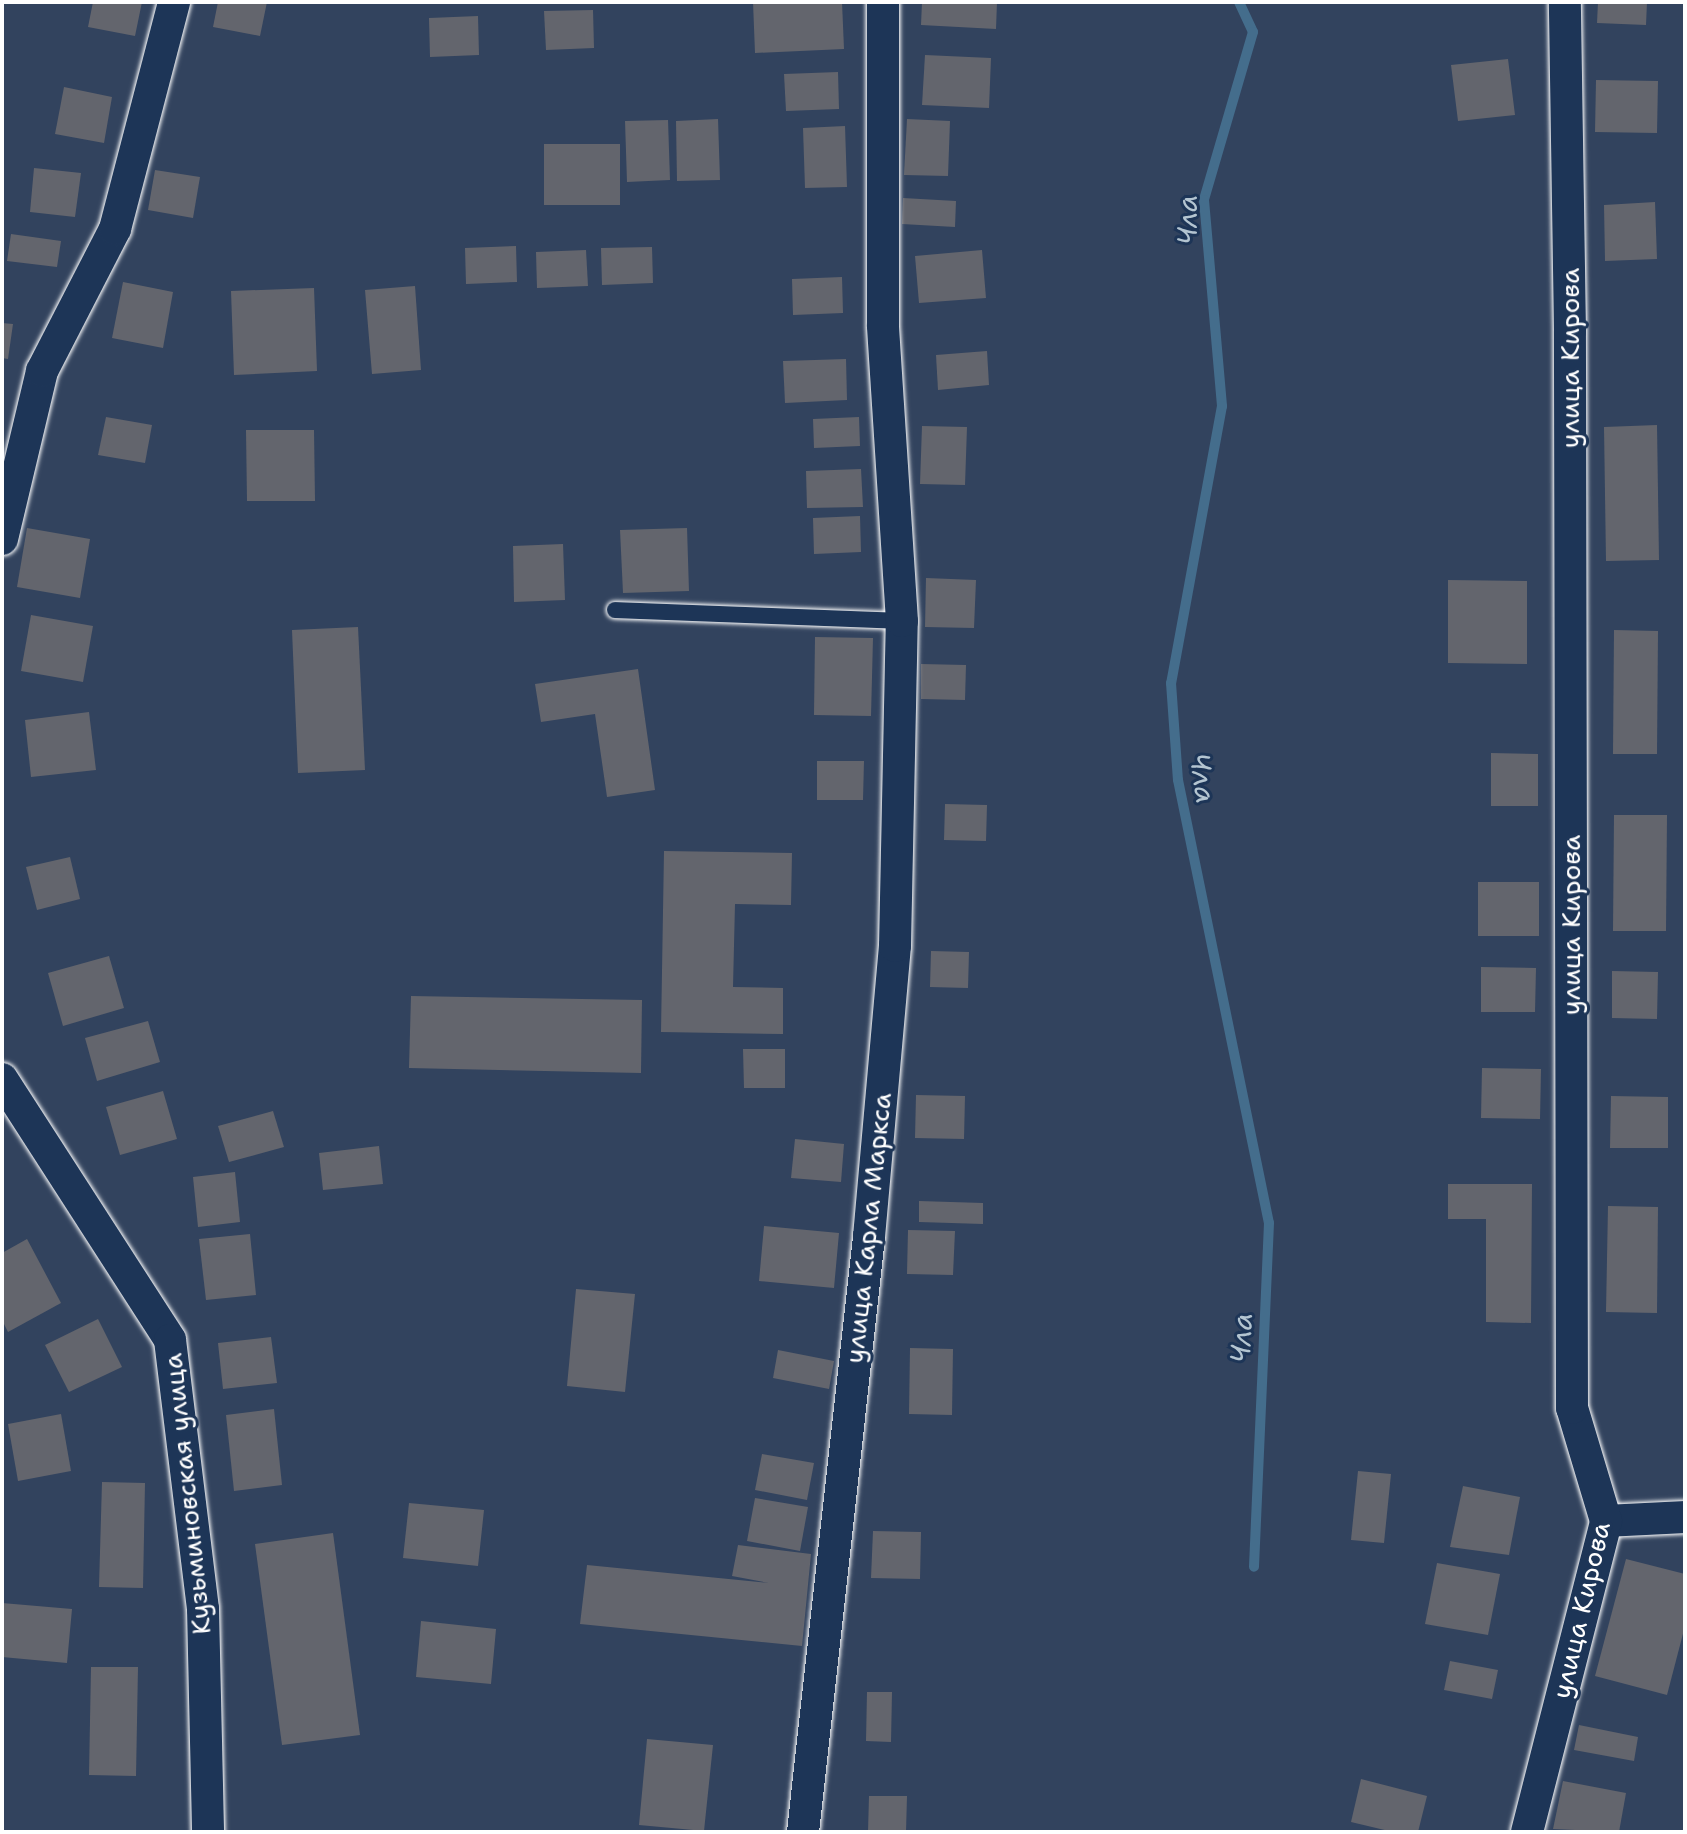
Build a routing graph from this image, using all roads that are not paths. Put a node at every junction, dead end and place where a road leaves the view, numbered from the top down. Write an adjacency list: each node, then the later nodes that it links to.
1 (174, 2): 4 (street)
2 (883, 2): 6 (street, улица Карла Маркса)
3 (1565, 2): 9 (street, улица Кирова)
4 (2, 539)
5 (615, 610): 6 (lane)
6 (902, 621): 11 (street, улица Карла Маркса)
7 (2, 1079): 10 (street, Кузьминовская улица)
8 (1685, 1517): 9 (street)
9 (1606, 1521): 12 (street, улица Кирова)
10 (208, 1832)
11 (803, 1832)
12 (1527, 1832)

